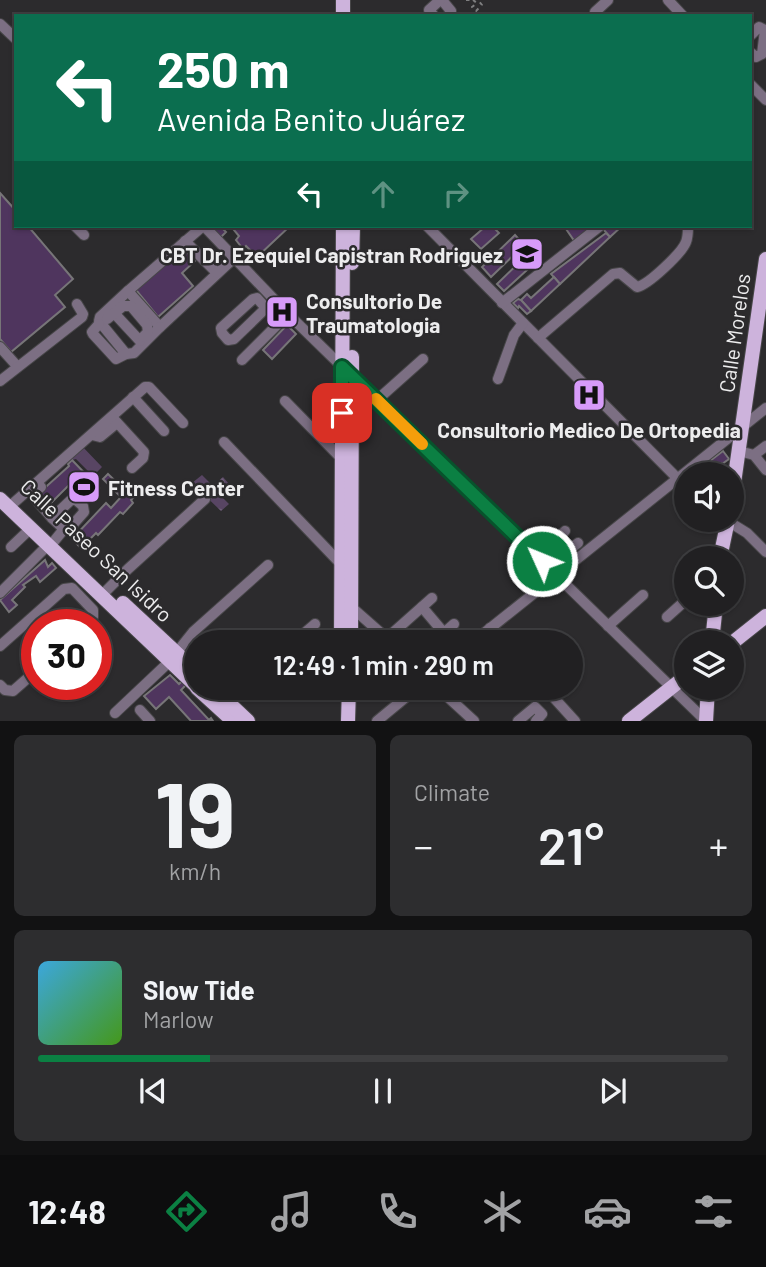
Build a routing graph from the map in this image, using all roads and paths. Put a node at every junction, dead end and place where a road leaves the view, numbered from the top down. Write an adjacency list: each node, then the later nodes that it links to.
1 (441, 0): 5 (street); 6 (street)
2 (608, 0): 4 (street)
3 (667, 0): 7 (street)
4 (595, 12)
5 (432, 14)
6 (449, 14)
7 (681, 14)
8 (0, 24): 10 (street)
9 (752, 34): 11 (street)
10 (14, 37)
11 (752, 54)
12 (752, 86): 13 (street)
13 (766, 100)
14 (77, 228): 22 (street)
15 (201, 228): 23 (street)
16 (205, 228): 24 (street)
17 (343, 228): 42 (main road)
18 (353, 228): 42 (main road)
19 (429, 228): 30 (street)
20 (597, 228): 30 (street)
21 (688, 228): 36 (street)
22 (84, 235)
23 (186, 241): 26 (street); 28 (street)
24 (234, 258): 26 (street); 33 (street)
25 (766, 258): 27 (main road, Calle Morelos)
26 (217, 273): 35 (street)
27 (765, 274): 29 (main road, Calle Morelos)
28 (128, 291): 32 (street); 35 (street)
29 (763, 296): 51 (main road, Calle Morelos)
30 (502, 303): 34 (street)
31 (77, 304): 41 (street)
32 (114, 308): 37 (street); 37 (street); 37 (street)
33 (288, 314): 40 (street); 42 (street)
34 (523, 323): 36 (street); 43 (street)
35 (160, 327): 37 (street)
36 (538, 338): 63 (street)
37 (144, 340)
38 (1, 350): 41 (street)
39 (423, 359): 46 (street)
40 (242, 360)
41 (17, 366): 44 (street)
42 (347, 371): 46 (street); 57 (main road); 85 (main road)
43 (498, 379)
44 (0, 381)
45 (133, 397): 49 (street); 50 (street); 52 (street)
46 (377, 400): 76 (street)
47 (285, 401): 57 (street)
48 (766, 408): 51 (street)
49 (115, 420): 61 (street); 68 (street)
50 (183, 423)
51 (741, 428): 55 (main road, Calle Morelos); 58 (street)
52 (164, 431)
53 (224, 442): 77 (street)
54 (766, 446): 56 (street)
55 (739, 451): 56 (street); 59 (main road, Calle Morelos)
56 (754, 455): 62 (street)
57 (341, 458): 77 (main road)
58 (705, 462)
59 (737, 462)
60 (63, 468): 66 (street)
61 (132, 468)
62 (766, 470)
63 (674, 475)
64 (0, 488): 68 (main road, Calle Paseo San Isidro)
65 (674, 489): 79 (street)
66 (32, 495): 68 (street); 72 (street)
67 (205, 499): 80 (street)
68 (11, 505): 69 (main road, Calle Paseo San Isidro); 72 (main road, Calle Paseo San Isidro)
69 (31, 528): 72 (main road, Calle Paseo San Isidro); 74 (street)
70 (565, 531): 76 (street)
71 (744, 531): 75 (street)
72 (53, 535): 80 (main road, Calle Paseo San Isidro); 81 (street)
73 (578, 543): 76 (street)
74 (11, 547)
75 (766, 552)
76 (540, 559): 79 (street)
77 (340, 563): 85 (main road)
78 (268, 565): 105 (street)
79 (557, 575): 93 (street); 94 (street)
80 (102, 589): 84 (street); 105 (main road, Calle Paseo San Isidro)
81 (0, 593)
82 (643, 595): 93 (street)
83 (432, 598): 86 (street)
84 (86, 601): 87 (street); 104 (street)
85 (347, 603): 96 (main road); 97 (main road); 98 (street)
86 (422, 607): 99 (street); 100 (street)
87 (91, 609)
88 (674, 611): 90 (street)
89 (766, 616): 103 (main road)
90 (667, 617)
91 (315, 624): 95 (street)
92 (454, 624): 101 (street)
93 (608, 626): 111 (street)
94 (491, 628): 102 (street)
95 (308, 630)
96 (343, 630)
97 (350, 630)
98 (378, 630)
99 (399, 630)
100 (441, 630)
101 (447, 630)
102 (488, 630)
103 (744, 633)
104 (0, 646)
105 (172, 657): 106 (main road, Calle Paseo San Isidro); 107 (main road, Calle Paseo San Isidro); 123 (street)
106 (184, 664)
107 (184, 671)
108 (21, 684): 109 (street)
109 (0, 685)
110 (674, 685): 111 (main road)
111 (670, 688): 134 (main road); 135 (street)
112 (215, 700): 121 (main road, Calle Paseo San Isidro)
113 (220, 700): 121 (main road, Calle Paseo San Isidro)
114 (231, 700): 121 (street)
115 (341, 700): 127 (main road)
116 (349, 700): 128 (main road)
117 (402, 700): 129 (street)
118 (451, 700): 130 (street)
119 (556, 700): 133 (street)
120 (707, 700): 135 (main road)
121 (224, 706): 125 (main road, Calle Paseo San Isidro); 126 (main road, Calle Paseo San Isidro)
122 (139, 710): 124 (street)
123 (115, 713)
124 (150, 721)
125 (233, 721)
126 (248, 721)
127 (342, 721)
128 (348, 721)
129 (377, 721)
130 (474, 721)
131 (519, 721): 132 (street)
132 (536, 721)
133 (575, 721)
134 (629, 721)
135 (706, 721)

